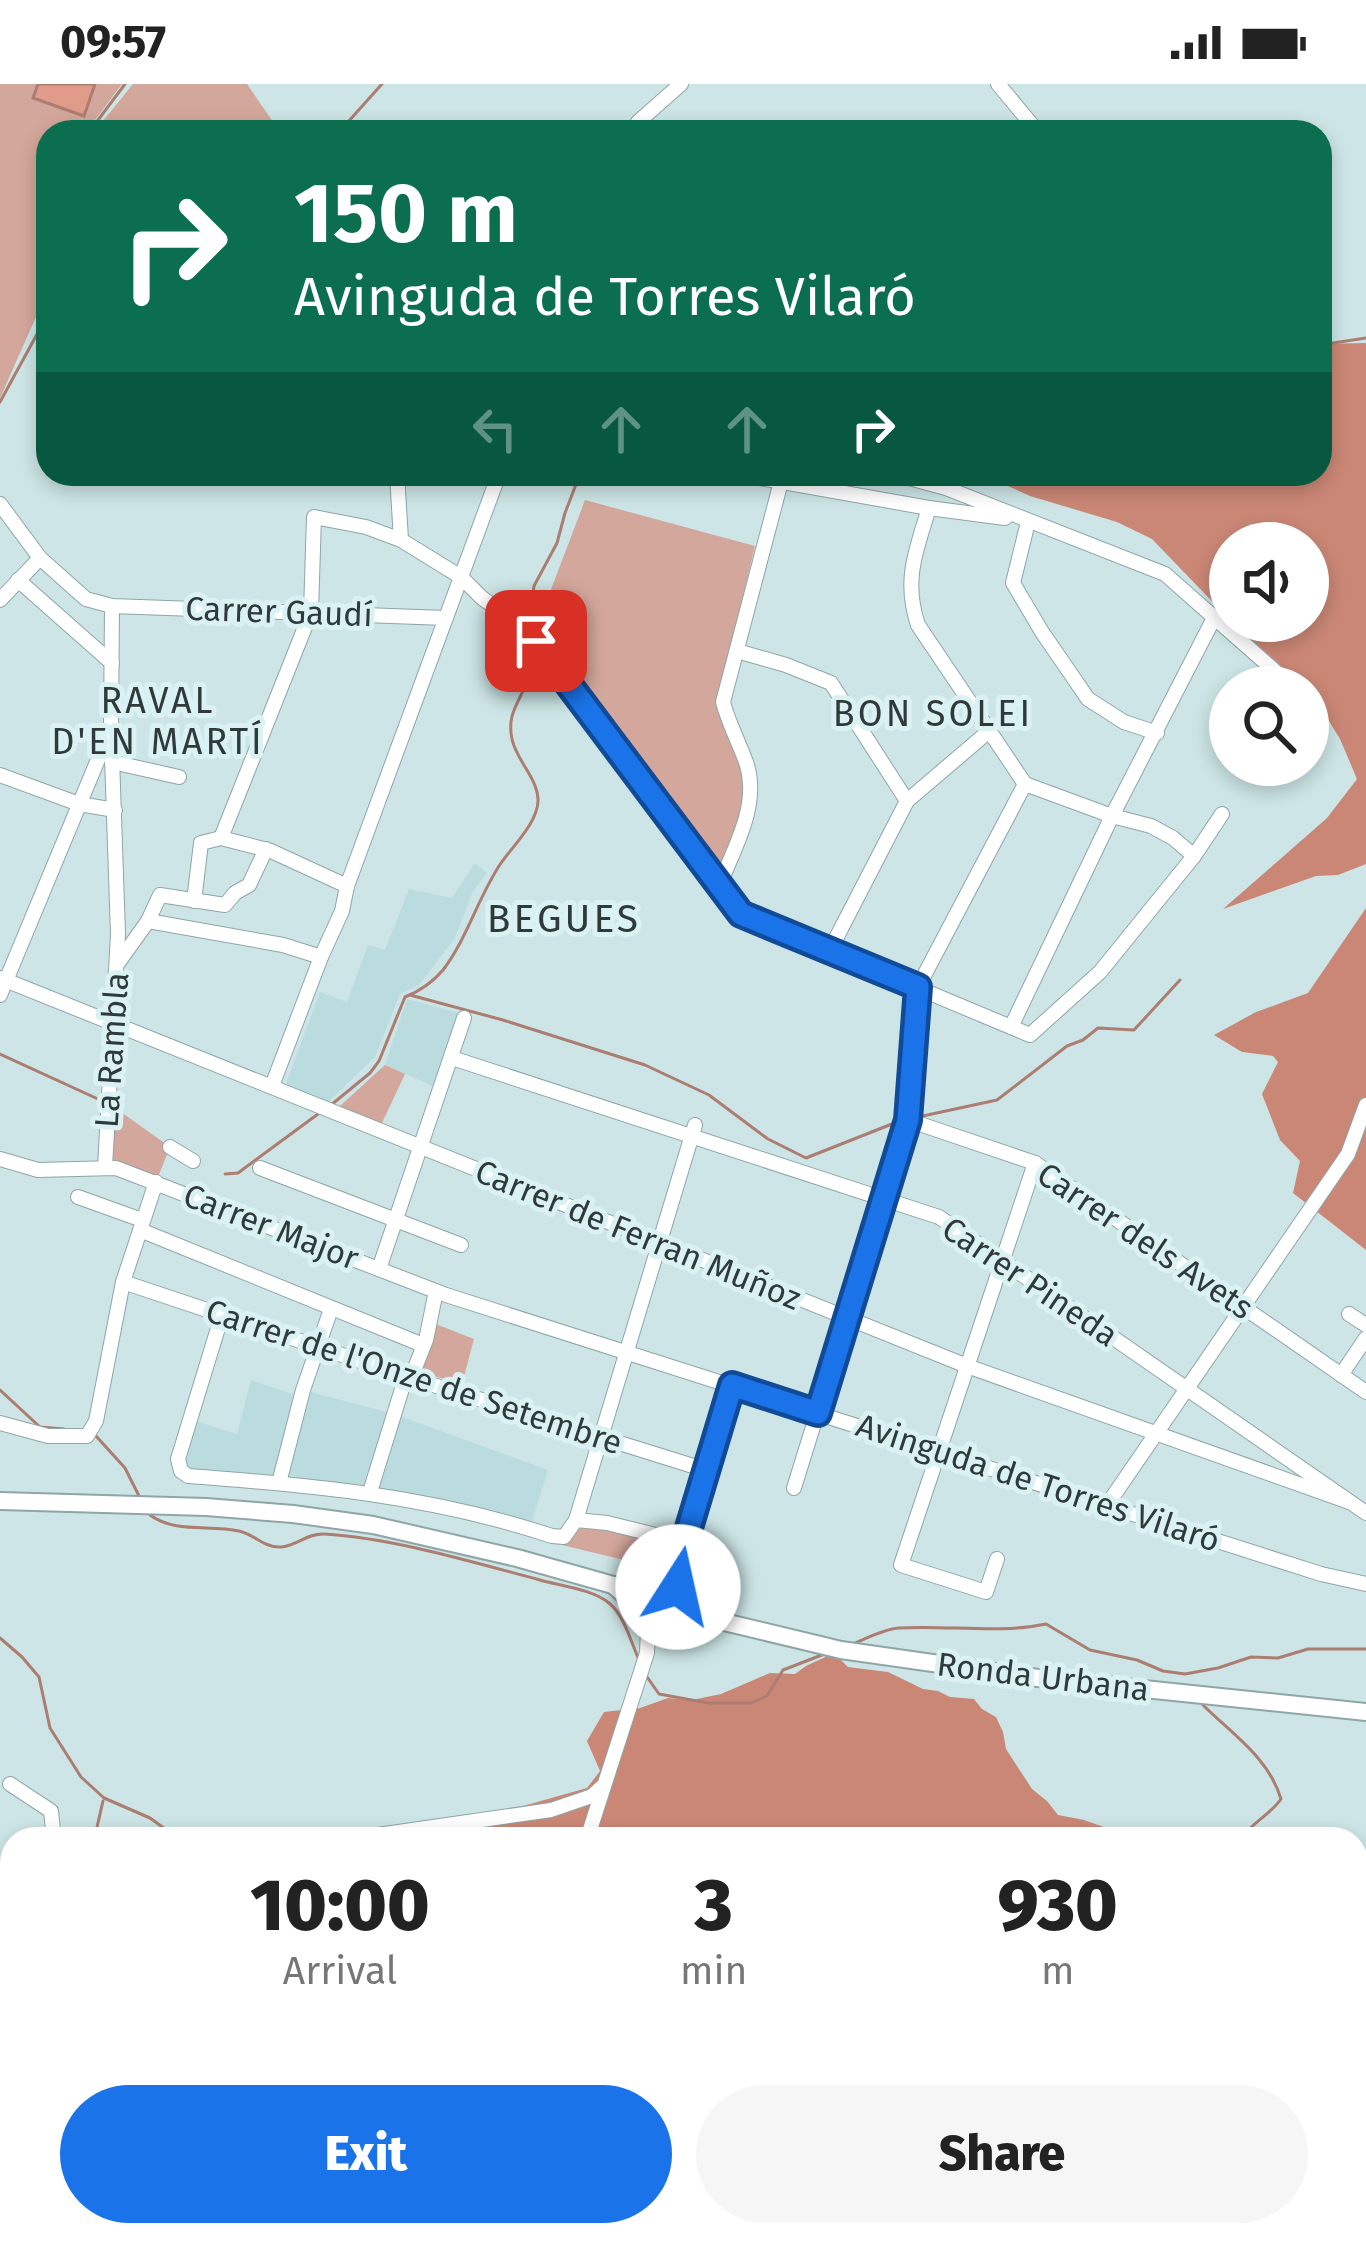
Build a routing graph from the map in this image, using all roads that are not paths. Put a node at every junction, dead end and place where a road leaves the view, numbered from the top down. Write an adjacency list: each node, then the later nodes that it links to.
1 (681, 84): 3 (street)
2 (998, 84): 4 (street)
3 (640, 120)
4 (1028, 120)
5 (399, 486): 13 (street)
6 (495, 486): 15 (street)
7 (780, 486): 24 (street)
8 (821, 486): 11 (street)
9 (939, 486): 12 (street)
10 (0, 504): 14 (street)
11 (929, 508): 12 (street); 28 (street)
12 (1028, 522): 20 (street); 29 (street)
13 (401, 540): 15 (street); 19 (street)
14 (40, 558): 16 (street); 18 (street)
15 (461, 577): 21 (street); 42 (street)
16 (18, 580): 17 (street); 25 (street)
17 (0, 600)
18 (112, 606): 19 (street, Carrer Gaudí); 25 (street, La Rambla)
19 (311, 612): 21 (street, Carrer Gaudí); 39 (street)
20 (1209, 614)
21 (446, 618): 43 (street)
22 (1209, 628): 29 (street)
23 (1241, 642): 26 (street)
24 (737, 651): 34 (street); 42 (street)
25 (112, 663): 27 (street, La Rambla)
26 (1269, 666)
27 (111, 728): 30 (street, La Rambla); 35 (street)
28 (989, 731): 33 (street); 34 (street)
29 (1157, 733): 38 (street)
30 (112, 762): 32 (street); 36 (street, La Rambla)
31 (0, 775): 35 (street)
32 (179, 776)
33 (1025, 784): 38 (street); 50 (street)
34 (907, 801): 46 (street)
35 (79, 804): 36 (street); 49 (street)
36 (115, 810): 48 (street, La Rambla)
37 (1222, 814): 41 (street)
38 (1112, 816): 41 (street); 53 (street)
39 (220, 838): 40 (street); 44 (street)
40 (266, 850): 43 (street); 44 (street)
41 (1194, 856): 53 (street)
42 (720, 884): 46 (street)
43 (347, 886): 47 (street)
44 (194, 901): 45 (street)
45 (148, 921): 47 (street); 48 (street)
46 (830, 950): 50 (street)
47 (321, 957): 55 (street)
48 (117, 964): 52 (street, La Rambla)
49 (2, 984): 52 (street, Carrer de Ferran Muñoz)
50 (918, 987): 53 (street); 57 (street)
51 (464, 1018): 54 (street)
52 (111, 1024): 55 (street, Carrer de Ferran Muñoz); 64 (street, La Rambla)
53 (1011, 1027)
54 (452, 1058): 58 (street, Carrer Pineda); 60 (street)
55 (272, 1086): 60 (street, Carrer de Ferran Muñoz)
56 (1366, 1105): 77 (street)
57 (908, 1121): 63 (street, Carrer dels Avets); 68 (street)
58 (694, 1130): 68 (street, Carrer Pineda); 71 (street)
59 (170, 1147): 62 (street)
60 (420, 1147): 69 (street); 71 (street, Carrer de Ferran Muñoz)
61 (0, 1159): 64 (street, Carrer Major)
62 (193, 1161)
63 (1035, 1163): 73 (street); 77 (street, Carrer dels Avets)
64 (105, 1167): 66 (street, Carrer Major)
65 (260, 1168): 69 (street)
66 (157, 1183): 70 (street); 74 (street, Carrer Major)
67 (77, 1197): 70 (street)
68 (883, 1199): 73 (street, Carrer Pineda); 81 (street)
69 (396, 1222): 72 (street); 74 (street)
70 (141, 1225): 75 (street); 78 (street)
71 (660, 1243): 81 (street, Carrer de Ferran Muñoz); 86 (street)
72 (461, 1245)
73 (1002, 1262): 87 (street); 91 (street, Carrer Pineda)
74 (379, 1269): 76 (street, Carrer Major)
75 (123, 1282): 80 (street, Carrer de l'Onze de Setembre); 94 (street)
76 (436, 1291): 84 (street); 86 (street, Avinguda de Torres Vilaró)
77 (1243, 1307): 88 (street, Carrer dels Avets); 91 (street)
78 (331, 1309): 84 (street); 85 (street)
79 (1349, 1314): 82 (street)
80 (222, 1315): 85 (street, Carrer de l'Onze de Setembre); 99 (street)
81 (846, 1318): 87 (street, Carrer de Ferran Muñoz); 93 (street)
82 (1366, 1325)
83 (1366, 1338): 88 (street)
84 (423, 1345): 89 (street)
85 (319, 1347): 89 (street, Carrer de l'Onze de Setembre); 99 (street)
86 (627, 1351): 90 (street, Avinguda de Torres Vilaró); 96 (street)
87 (967, 1366): 95 (street, Carrer de Ferran Muñoz); 97 (street)
88 (1341, 1375): 92 (street, Carrer dels Avets)
89 (409, 1377): 96 (street, Carrer de l'Onze de Setembre); 101 (street)
90 (732, 1385): 93 (street, Avinguda de Torres Vilaró); 98 (street)
91 (1187, 1388): 95 (street); 103 (street, Carrer Pineda)
92 (1366, 1392)
93 (818, 1413): 97 (street, Avinguda de Torres Vilaró); 100 (street)
94 (0, 1423)
95 (1157, 1432): 103 (street, Carrer de Ferran Muñoz); 104 (street)
96 (602, 1438): 98 (street, Carrer de l'Onze de Setembre); 106 (street)
97 (939, 1452): 104 (street, Avinguda de Torres Vilaró); 108 (street)
98 (706, 1470): 107 (street)
99 (279, 1483): 101 (street)
100 (794, 1488)
101 (370, 1492): 106 (street)
102 (2, 1500): 110 (main road)
103 (1349, 1502): 105 (street, Carrer Pineda)
104 (1107, 1504): 109 (street, Avinguda de Torres Vilaró)
105 (1365, 1511)
106 (577, 1520): 107 (street)
107 (684, 1542): 111 (street)
108 (997, 1559)
109 (1366, 1584)
110 (613, 1585): 111 (main road); 114 (main road)
111 (664, 1586): 112 (main road, Ronda Urbana); 114 (main road)
112 (691, 1604): 113 (main road, Ronda Urbana); 114 (main road)
113 (724, 1622): 114 (main road, Ronda Urbana); 115 (main road, Ronda Urbana)
114 (659, 1627): 117 (street)
115 (1366, 1712)
116 (10, 1784): 118 (street)
117 (602, 1787): 119 (street); 120 (street)
118 (53, 1827)
119 (433, 1827)
120 (590, 1827)

